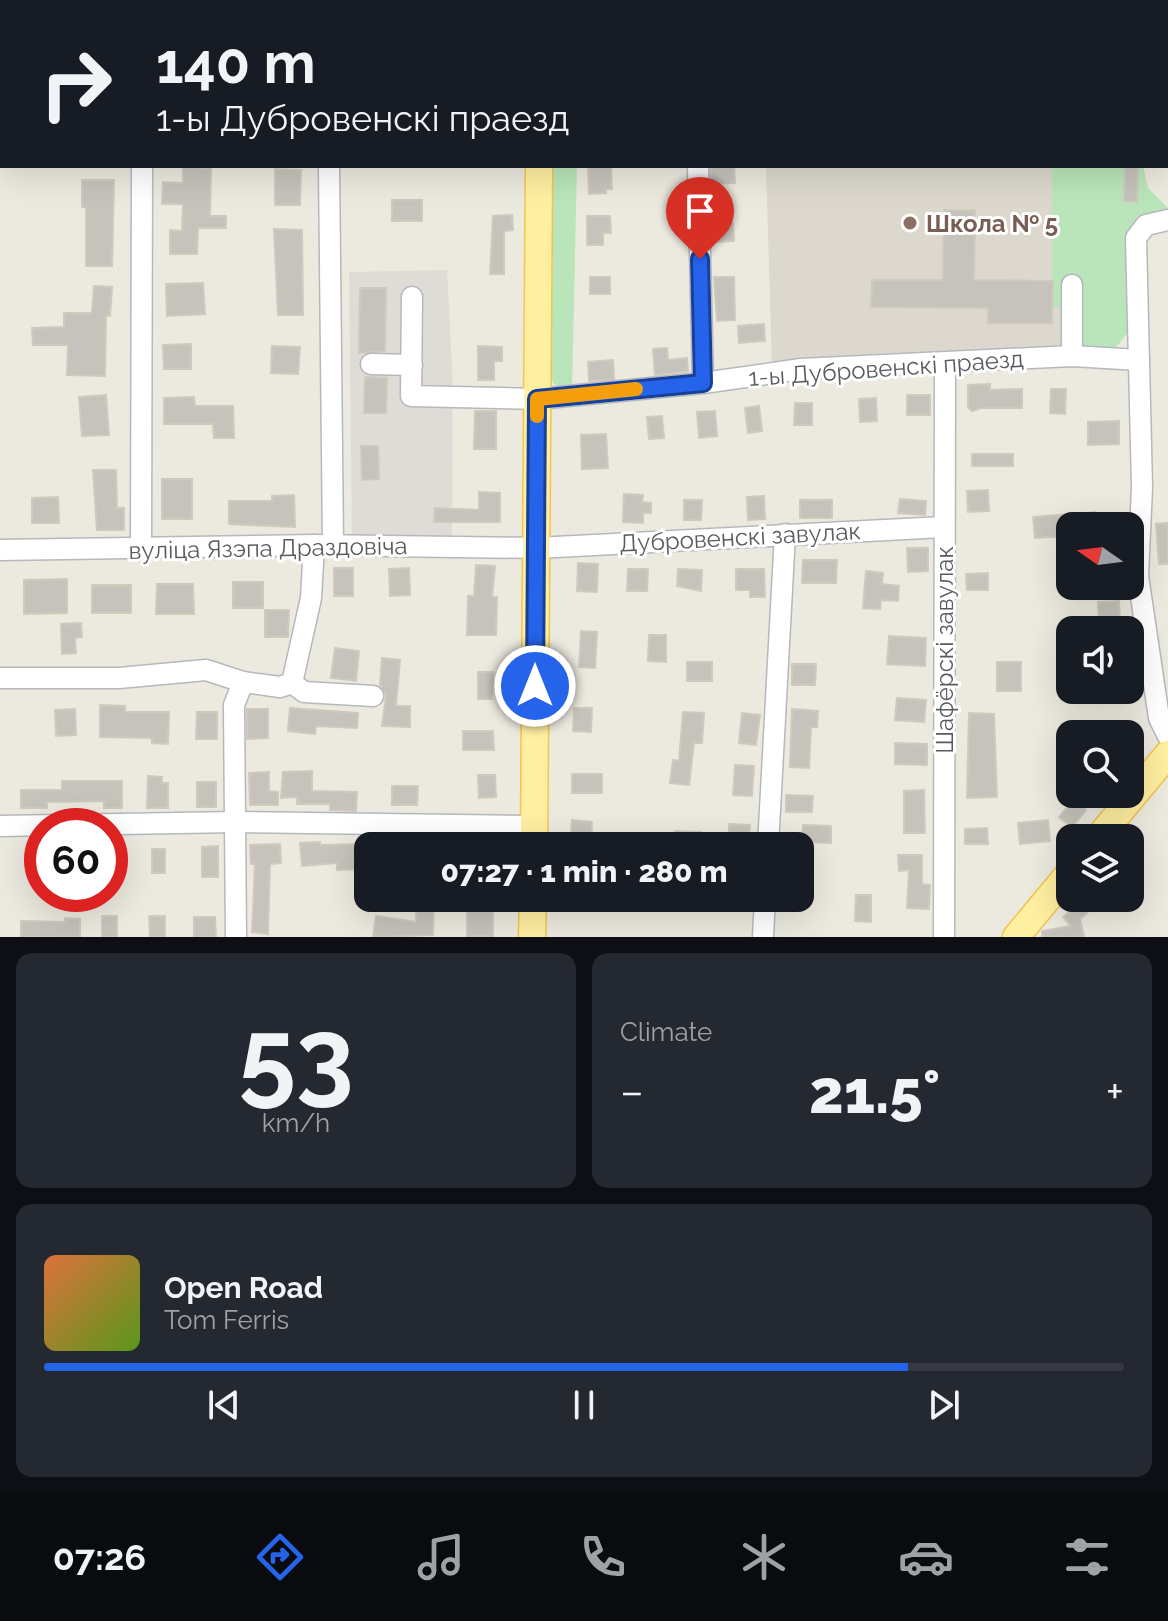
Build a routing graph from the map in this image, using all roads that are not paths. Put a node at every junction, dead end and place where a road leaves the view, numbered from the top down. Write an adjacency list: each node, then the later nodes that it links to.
1 (142, 168): 20 (street)
2 (329, 168): 17 (street)
3 (539, 168): 14 (main road)
4 (698, 168): 13 (street)
5 (1168, 220): 9 (street)
6 (1072, 285): 8 (street)
7 (412, 297): 12 (street)
8 (1072, 356): 9 (street, 1-ы Дубровенскі праезд); 10 (street, 1-ы Дубровенскі праезд)
9 (1139, 360): 25 (street)
10 (945, 363): 13 (street, 1-ы Дубровенскі праезд); 15 (street, Шафёрскі завулак)
11 (371, 364): 12 (street)
12 (412, 365): 14 (street, 1-ы Дубровенскі праезд)
13 (703, 383): 14 (street, 1-ы Дубровенскі праезд)
14 (537, 399): 18 (main road)
15 (944, 527): 16 (street, Дубровенскі завулак); 39 (street, Шафёрскі завулак)
16 (785, 534): 18 (street, Дубровенскі завулак); 32 (street)
17 (323, 545): 18 (street, вуліца Язэпа Драздовіча); 20 (street, вуліца Язэпа Драздовіча); 23 (street)
18 (536, 548): 31 (main road)
19 (0, 550): 20 (street, вуліца Язэпа Драздовіча)
20 (141, 550)
21 (0, 678): 22 (street)
22 (243, 682): 23 (street); 27 (street)
23 (292, 683): 24 (street)
24 (373, 696)
25 (1168, 736)
26 (1168, 754): 28 (main road)
27 (237, 822): 29 (street); 30 (street); 36 (street)
28 (1110, 824)
29 (0, 826)
30 (449, 832)
31 (534, 832)
32 (769, 832)
33 (1056, 889): 40 (main road)
34 (533, 912): 37 (main road)
35 (764, 912): 38 (street)
36 (236, 937)
37 (532, 937)
38 (763, 937)
39 (944, 937)
40 (1016, 937)

